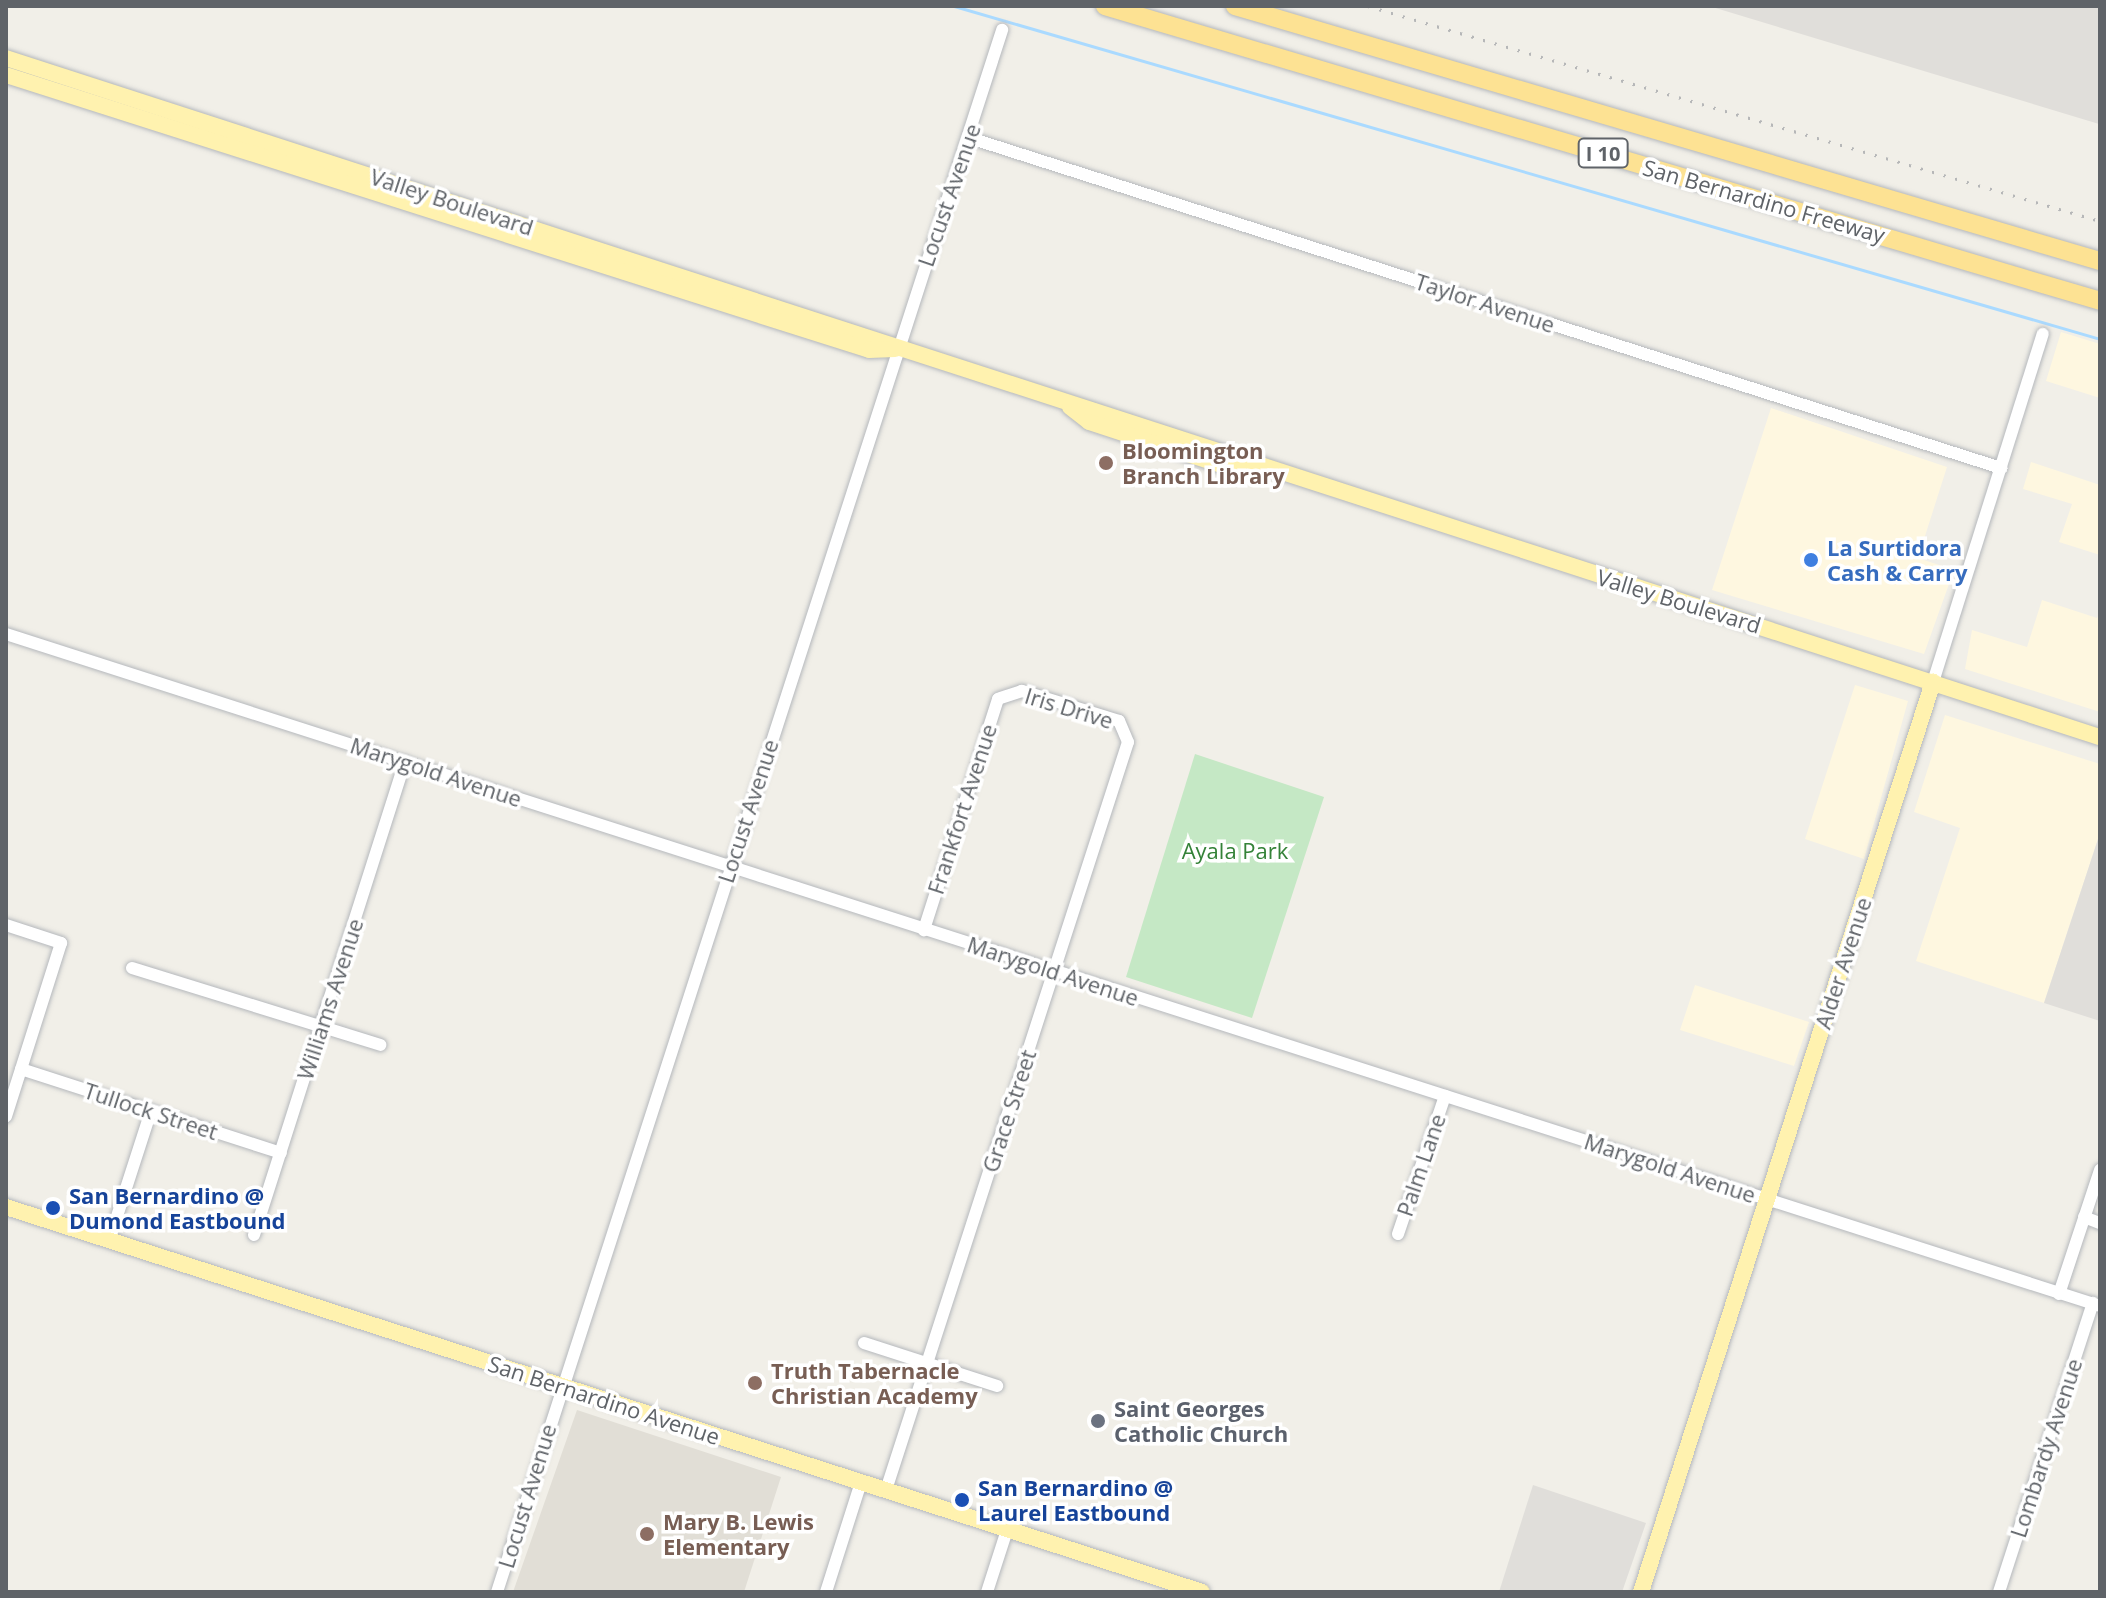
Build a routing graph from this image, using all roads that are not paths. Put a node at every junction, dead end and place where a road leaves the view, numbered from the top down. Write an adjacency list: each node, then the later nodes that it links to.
1 (1105, 6): 8 (highway, San Bernardino Freeway / I 10)
2 (1235, 6): 7 (highway, San Bernardino Freeway / I 10)
3 (1002, 30): 6 (street, Locust Avenue)
4 (6, 58): 10 (main road, Valley Boulevard)
5 (6, 75): 10 (main road, Valley Boulevard)
6 (970, 138): 10 (street, Locust Avenue); 11 (street, Taylor Avenue)
7 (2100, 261)
8 (2100, 301)
9 (2043, 334): 11 (street, Alder Avenue)
10 (895, 349): 13 (main road, Valley Boulevard); 18 (street, Locust Avenue)
11 (2001, 468): 13 (street, Alder Avenue)
12 (6, 634): 17 (street, Marygold Avenue)
13 (1933, 682): 16 (main road, Valley Boulevard); 31 (main road, Alder Avenue)
14 (1007, 692): 15 (street, Iris Drive); 20 (street, Frankfort Avenue)
15 (1127, 732): 22 (street, Grace Street)
16 (2100, 737)
17 (405, 762): 18 (street, Marygold Avenue); 23 (street, Williams Avenue)
18 (730, 867): 20 (street, Marygold Avenue); 42 (street, Locust Avenue)
19 (6, 925): 25 (street)
20 (924, 930): 22 (street, Marygold Avenue)
21 (132, 968): 23 (street)
22 (1054, 972): 26 (street, Marygold Avenue); 41 (street, Grace Street)
23 (321, 1027): 24 (street); 29 (street, Williams Avenue)
24 (380, 1045)
25 (21, 1069): 27 (street, Tullock Street); 28 (street)
26 (1445, 1096): 31 (street, Marygold Avenue); 35 (street, Palm Lane)
27 (151, 1111): 29 (street, Tullock Street); 37 (street)
28 (6, 1116)
29 (281, 1153): 36 (street, Williams Avenue)
30 (2100, 1170): 33 (street)
31 (1767, 1200): 38 (street, Marygold Avenue); 52 (main road, Alder Avenue)
32 (6, 1207): 37 (main road, San Bernardino Avenue)
33 (2084, 1217): 34 (street); 38 (street)
34 (2100, 1223)
35 (1398, 1234)
36 (254, 1235)
37 (109, 1241): 42 (main road, San Bernardino Avenue)
38 (2059, 1294): 39 (street, Marygold Avenue)
39 (2096, 1304): 53 (street, Lombardy Avenue)
40 (864, 1343): 41 (street)
41 (928, 1365): 43 (street); 45 (street, Grace Street)
42 (562, 1386): 44 (main road, San Bernardino Avenue); 48 (street, Locust Avenue)
43 (997, 1386)
44 (861, 1482): 45 (main road, San Bernardino Avenue); 49 (street)
45 (886, 1490): 46 (main road, San Bernardino Avenue)
46 (1007, 1530): 47 (main road, San Bernardino Avenue); 50 (street)
47 (1182, 1589): 51 (main road, San Bernardino Avenue)
48 (497, 1592)
49 (826, 1592)
50 (987, 1592)
51 (1202, 1592)
52 (1641, 1592)
53 (1999, 1592)

